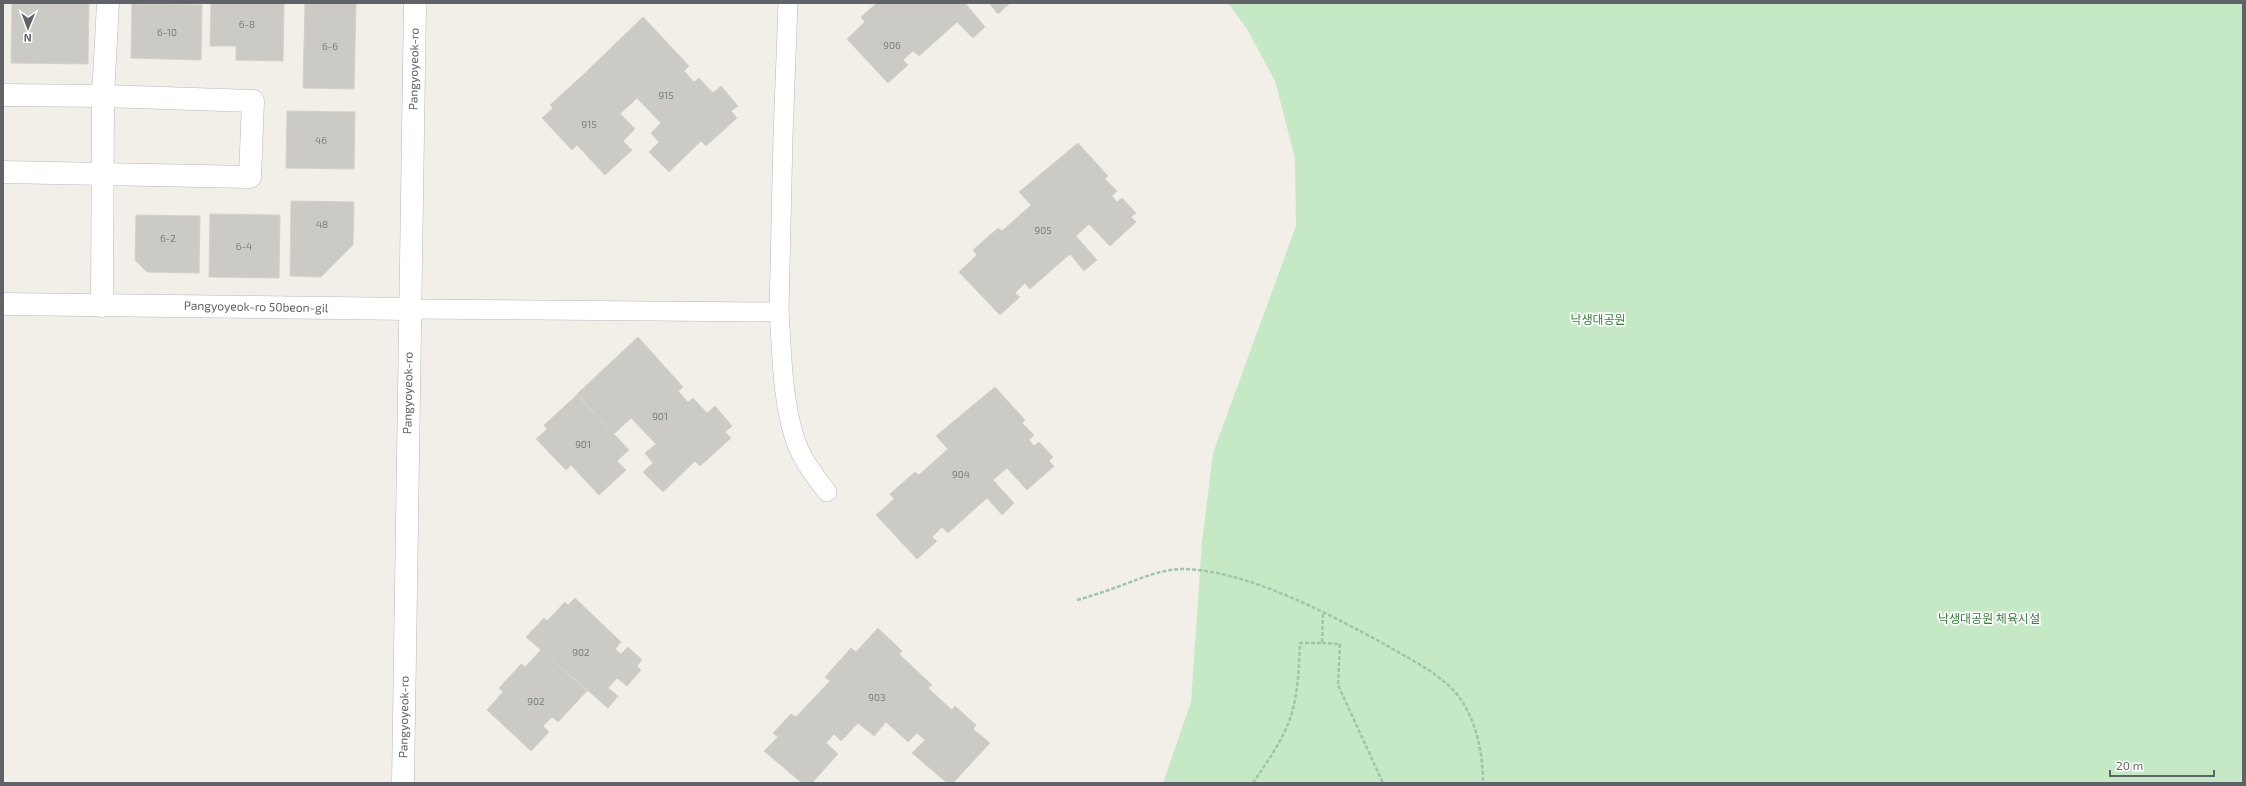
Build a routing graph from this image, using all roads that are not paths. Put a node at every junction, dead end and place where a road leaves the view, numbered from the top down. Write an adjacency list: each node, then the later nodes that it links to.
1 (108, 3): 5 (street)
2 (415, 3): 10 (street, Pangyoyeok-ro)
3 (788, 3): 11 (lane)
4 (3, 95): 5 (street)
5 (103, 96): 7 (street); 7 (street)
6 (3, 172): 7 (street)
7 (102, 174): 9 (street)
8 (3, 304): 9 (street, Pangyoyeok-ro 50beon-gil)
9 (102, 306): 10 (street, Pangyoyeok-ro 50beon-gil)
10 (410, 309): 11 (lane); 13 (street, Pangyoyeok-ro)
11 (780, 312): 12 (lane)
12 (827, 492)
13 (403, 783)

